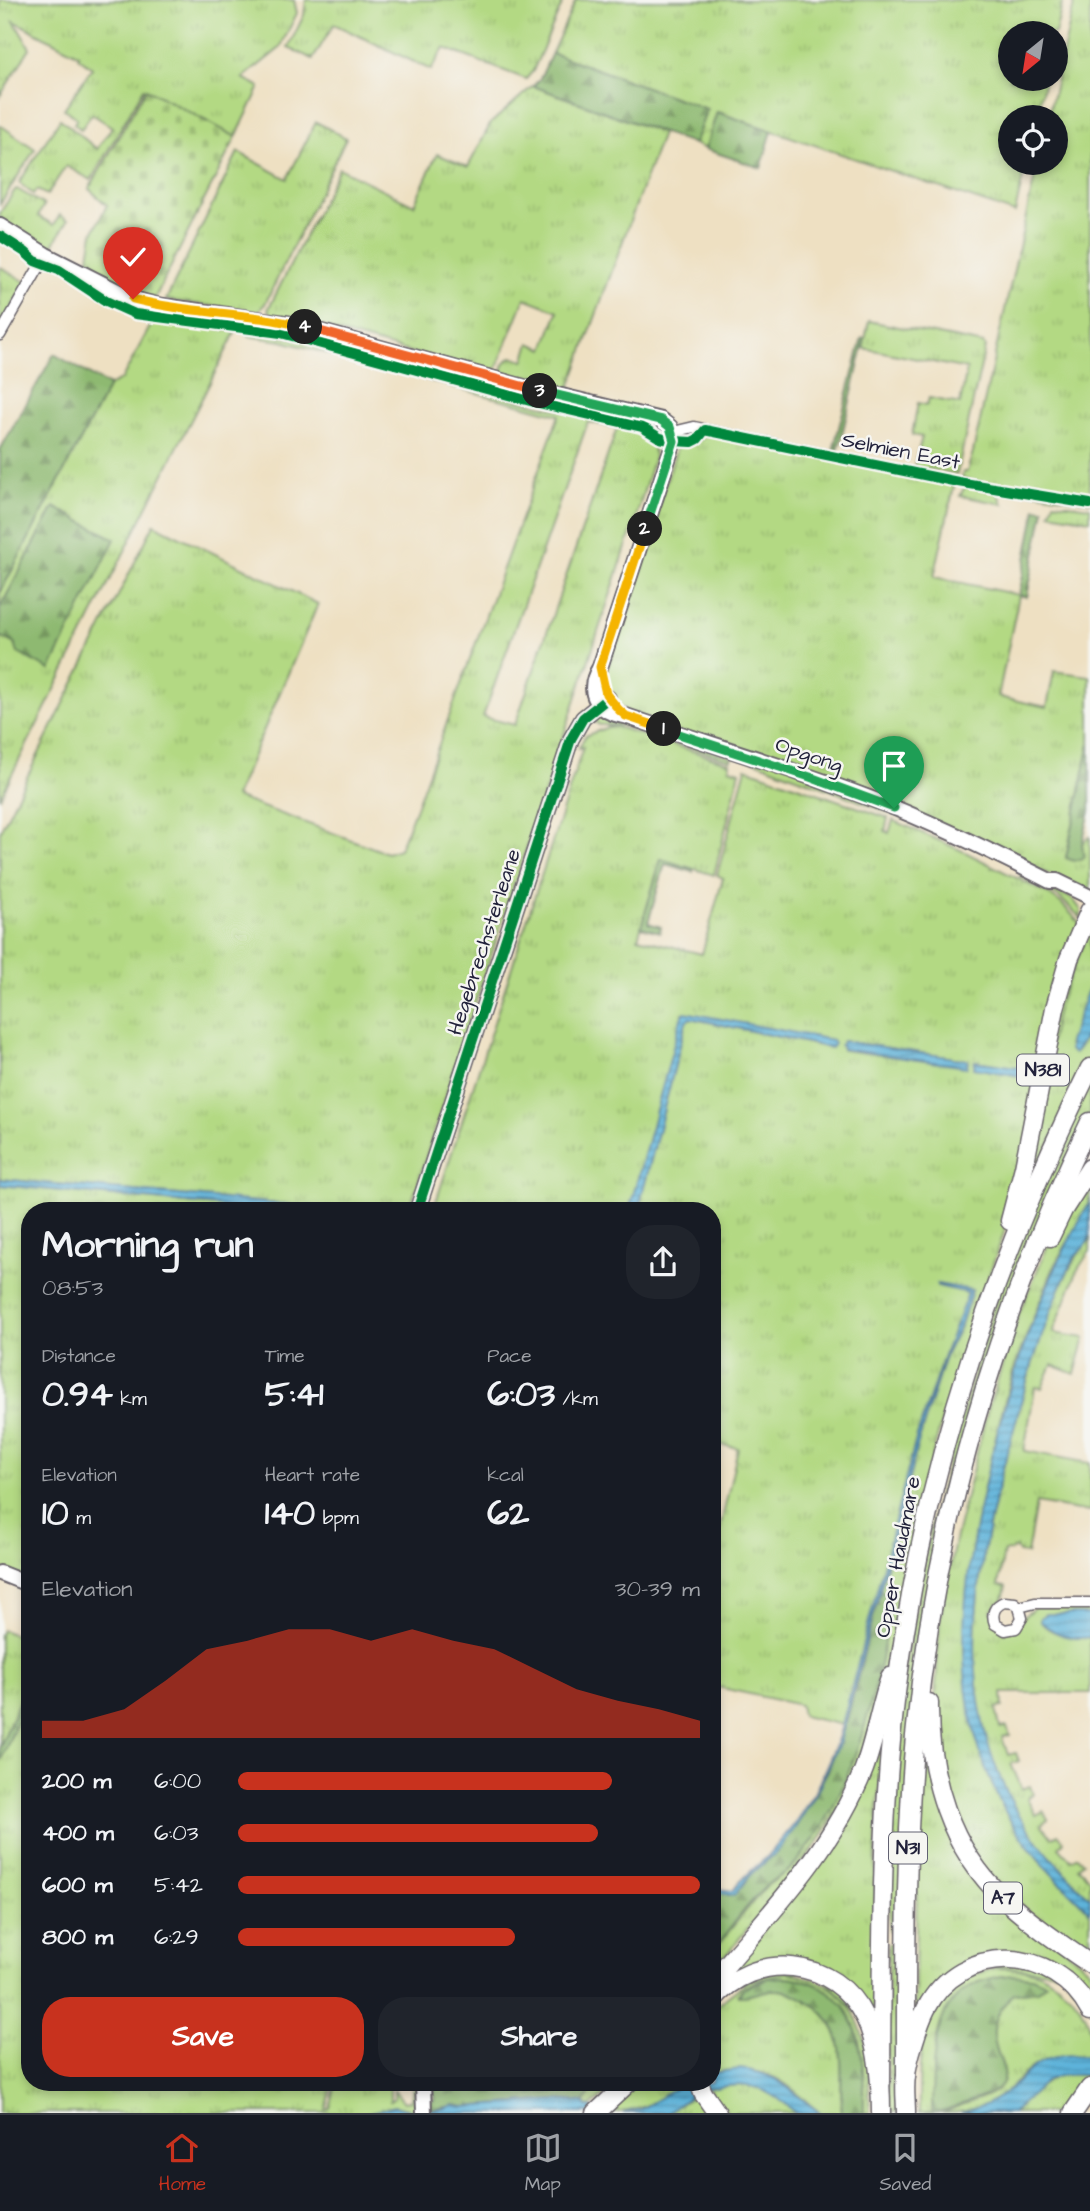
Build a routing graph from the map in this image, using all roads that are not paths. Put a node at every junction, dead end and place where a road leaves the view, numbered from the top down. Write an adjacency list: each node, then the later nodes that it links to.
1 (0, 226): 2 (main road)
2 (46, 255): 3 (street); 4 (main road)
3 (0, 335)
4 (673, 432): 5 (street, Selmien East); 6 (main road)
5 (1090, 504)
6 (603, 701): 7 (main road, Opgong); 13 (main road, Hegebrechsterleane)
7 (1050, 881): 8 (main road, Opgong); 9 (main road, Opgong)
8 (1090, 897)
9 (1090, 908): 14 (highway, N381)
10 (1090, 1069): 14 (highway, Opper Haudmare / N381)
11 (1090, 1122): 15 (highway)
12 (1090, 1168): 15 (highway)
13 (420, 1202)
14 (1011, 1234): 21 (highway, Opper Haudmare / N31)
15 (1041, 1243): 20 (highway, N31)
16 (0, 1573): 17 (main road)
17 (21, 1581)
18 (1090, 1603): 19 (street)
19 (1019, 1607)
20 (931, 1623): 22 (highway, A7); 26 (highway, N31)
21 (906, 1630): 23 (highway, N31); 27 (highway, Opper Haudmare / N31)
22 (1090, 1964)
23 (721, 1972)
24 (721, 1993): 27 (highway)
25 (1090, 2011): 26 (highway, N31)
26 (905, 2075): 34 (highway, N31)
27 (881, 2082): 33 (highway, N31)
28 (1090, 2088): 35 (highway)
29 (620, 2091): 31 (highway)
30 (703, 2091): 32 (highway)
31 (598, 2112)
32 (717, 2113)
33 (881, 2113)
34 (906, 2113)
35 (1073, 2113)

